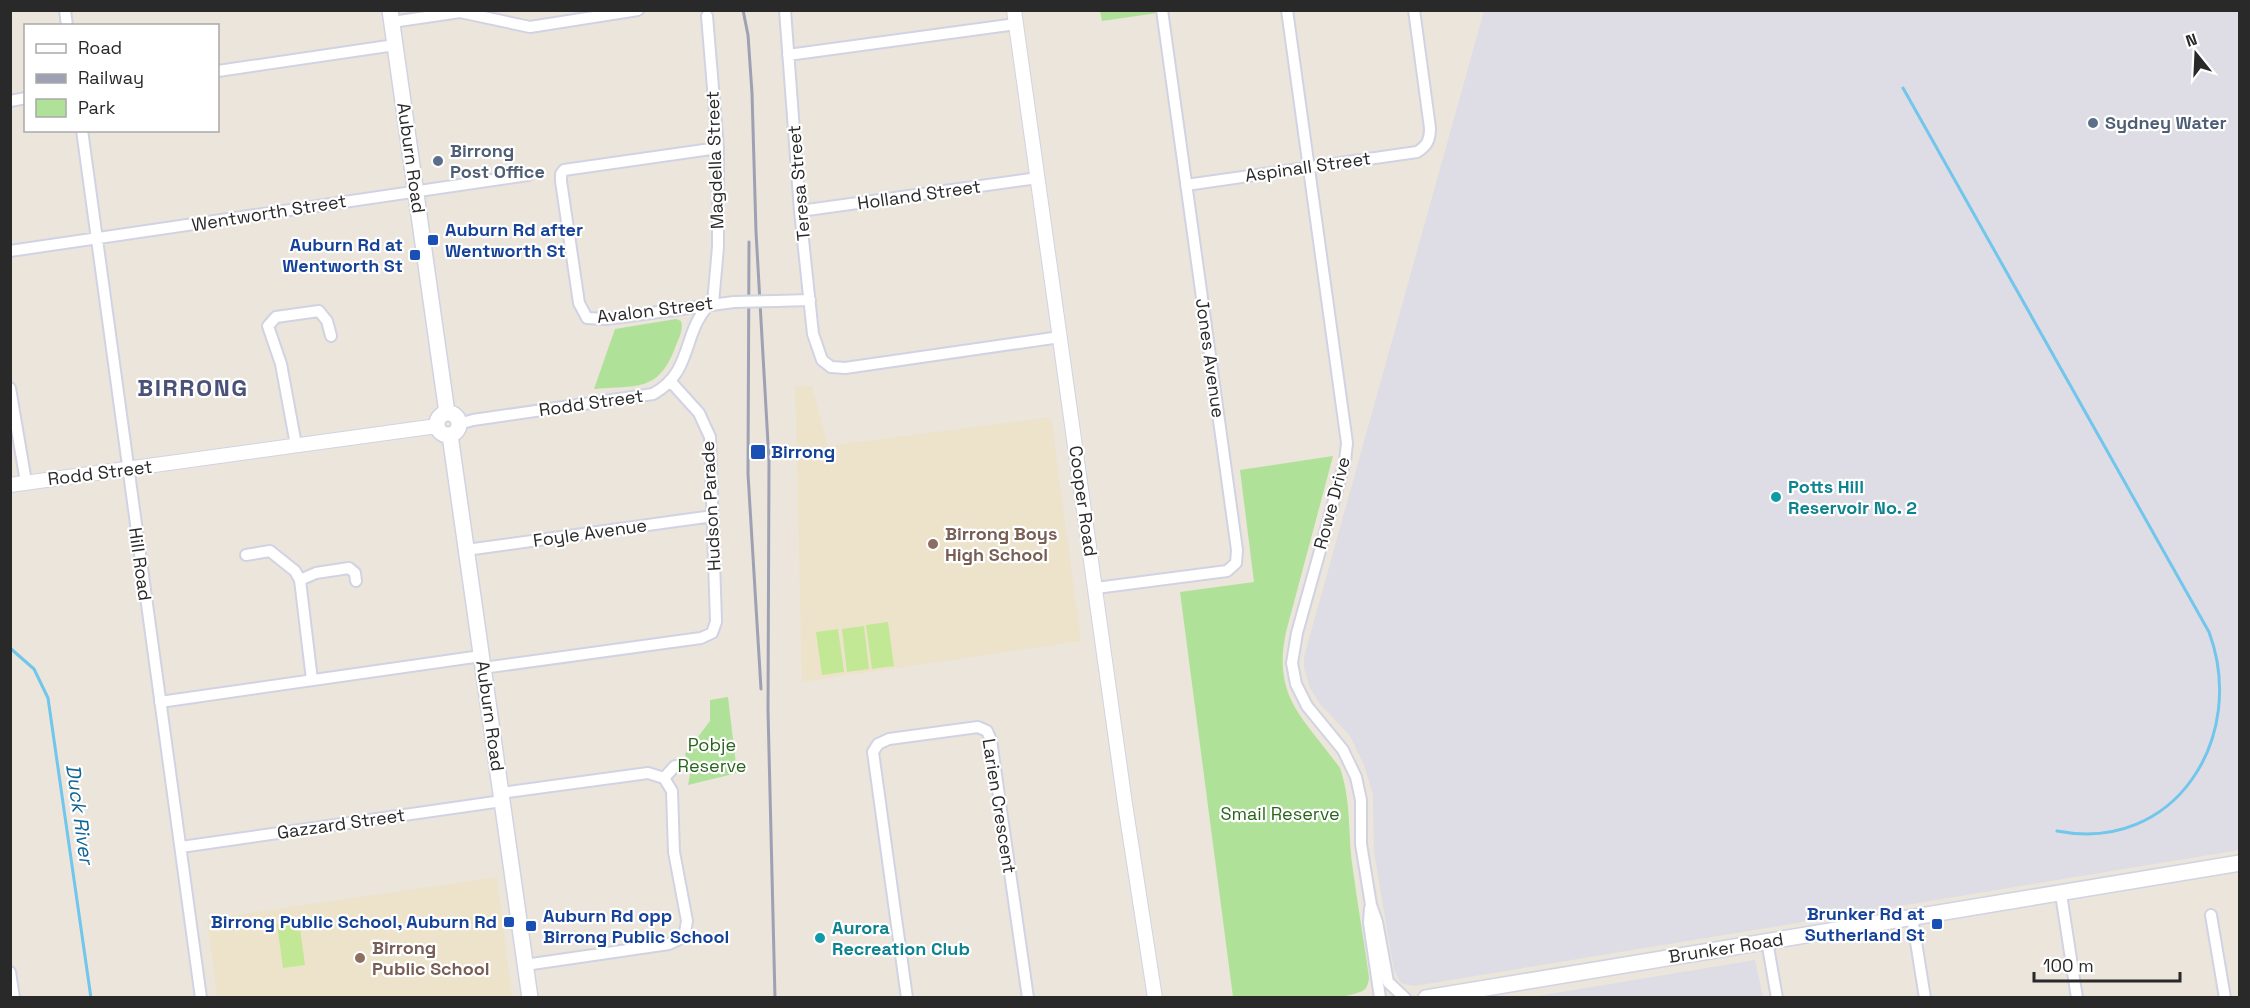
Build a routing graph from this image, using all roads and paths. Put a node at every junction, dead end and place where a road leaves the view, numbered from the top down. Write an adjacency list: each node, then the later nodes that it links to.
1 (638, 10): 6 (street)
2 (785, 10): 10 (street, Teresa Street)
3 (1162, 10): 17 (street, Jones Avenue)
4 (1287, 10): 14 (street, Rowe Drive)
5 (1414, 10): 14 (street, Aspinall Street)
6 (391, 16): 9 (main road, Auburn Road)
7 (707, 16): 13 (street, Magdella Street)
8 (1015, 17): 10 (street); 16 (street, Cooper Road)
9 (395, 45): 11 (street); 18 (main road, Auburn Road)
10 (788, 55): 19 (street, Teresa Street)
11 (219, 71)
12 (82, 132): 20 (street, Hill Road)
13 (718, 148): 23 (street, Magdella Street); 23 (street, Avalon Street)
14 (1310, 166): 17 (street, Aspinall Street); 48 (street, Rowe Drive)
15 (528, 175): 18 (street, Wentworth Street)
16 (1038, 178): 19 (street, Holland Street); 25 (street, Cooper Road)
17 (1186, 185): 38 (street, Jones Avenue)
18 (416, 190): 20 (street, Wentworth Street); 28 (main road, Auburn Road)
19 (800, 211): 22 (street, Teresa Street)
20 (97, 239): 21 (street, Wentworth Street); 30 (street, Hill Road)
21 (10, 251)
22 (810, 300): 23 (street, Avalon Street, bridge); 25 (street, Teresa Street)
23 (710, 305): 26 (street)
24 (331, 336): 29 (street)
25 (1060, 337): 38 (street, Cooper Road)
26 (670, 382): 28 (street, Rodd Street); 33 (street, Hudson Parade)
27 (10, 388): 31 (street)
28 (449, 428): 29 (street, Rodd Street); 34 (main road, Auburn Road)
29 (296, 445): 30 (street, Rodd Street)
30 (128, 470): 31 (street, Rodd Street); 41 (street, Hill Road)
31 (26, 482): 32 (street, Rodd Street)
32 (10, 485)
33 (713, 516): 34 (street, Foyle Avenue); 39 (street, Hudson Parade)
34 (466, 550): 39 (main road, Auburn Road)
35 (246, 555): 36 (street)
36 (300, 580): 37 (street); 40 (street)
37 (356, 581)
38 (1096, 588): 54 (street, Cooper Road)
39 (482, 662): 40 (street); 44 (main road, Auburn Road)
40 (312, 680): 41 (street)
41 (160, 702): 45 (street, Hill Road)
42 (675, 766): 43 (street)
43 (664, 778): 44 (street, Gazzard Street); 52 (street)
44 (501, 797): 45 (street, Gazzard Street); 52 (main road, Auburn Road)
45 (181, 848): 56 (street, Hill Road)
46 (2240, 863): 47 (main road, Brunker Road)
47 (2061, 894): 50 (main road, Brunker Road); 65 (street)
48 (1371, 905): 60 (street, Rowe Drive); 61 (street, Rowe Drive)
49 (2211, 915): 66 (street)
50 (1912, 917): 51 (main road, Brunker Road); 64 (street)
51 (1767, 941): 62 (main road, Brunker Road); 63 (street)
52 (525, 964): 57 (main road, Auburn Road)
53 (10, 972): 55 (street)
54 (1154, 996)
55 (14, 998)
56 (201, 998)
57 (530, 998)
58 (907, 998): 59 (street, Larien Crescent)
59 (1028, 998)
60 (1380, 998)
61 (1405, 998)
62 (1426, 998)
63 (1777, 998)
64 (1925, 998)
65 (2077, 998)
66 (2225, 998)

